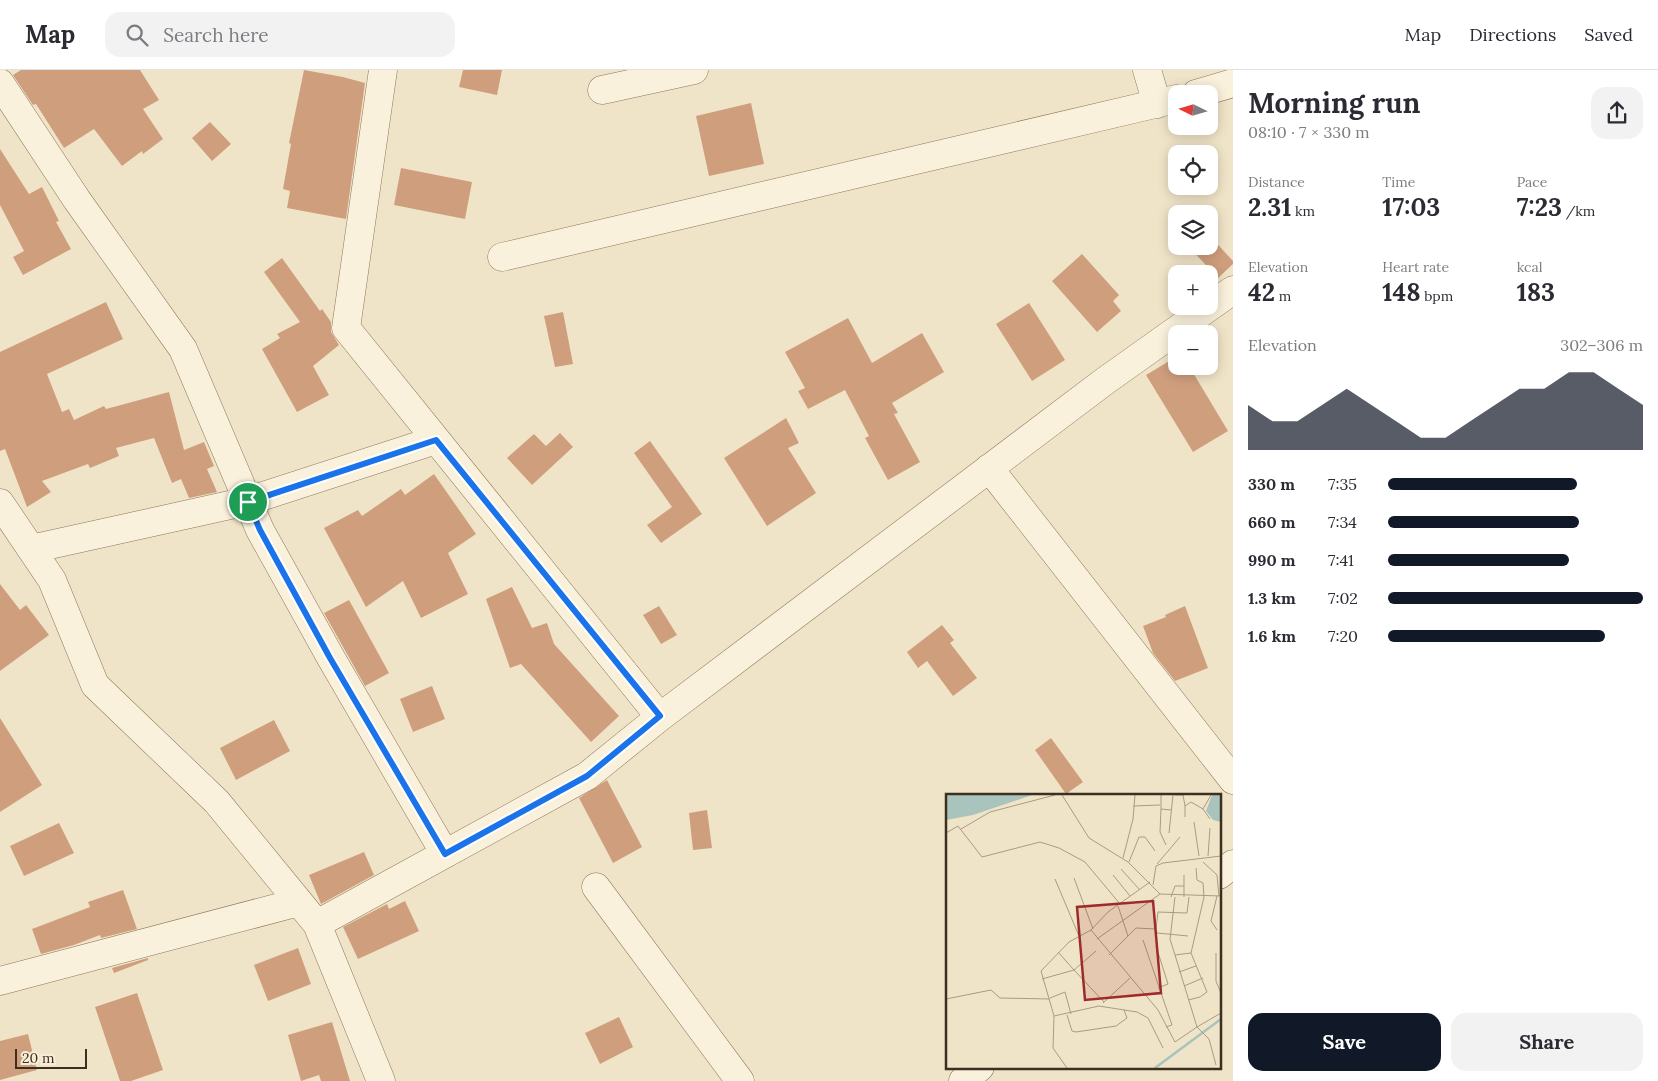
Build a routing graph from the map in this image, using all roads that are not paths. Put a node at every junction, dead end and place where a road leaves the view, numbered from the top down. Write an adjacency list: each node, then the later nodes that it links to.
1 (383, 70): 11 (street)
2 (694, 70): 7 (street)
3 (1147, 70): 8 (street)
4 (0, 83): 13 (street)
5 (1233, 83): 6 (street)
6 (1218, 87)
7 (602, 90)
8 (1166, 102): 9 (street)
9 (502, 257)
10 (1233, 290): 12 (street)
11 (436, 440): 13 (street); 16 (street)
12 (989, 468): 16 (street); 17 (street)
13 (248, 502): 15 (street); 18 (street)
14 (2, 511): 15 (street)
15 (31, 549): 22 (street)
16 (660, 716): 18 (street)
17 (1233, 780)
18 (445, 854): 23 (street)
19 (1233, 864): 20 (street)
20 (1220, 874)
21 (596, 887): 27 (street)
22 (299, 902): 23 (street); 24 (street)
23 (317, 924): 26 (street)
24 (0, 981)
25 (979, 1068): 28 (street)
26 (381, 1081)
27 (740, 1081)
28 (962, 1081)

